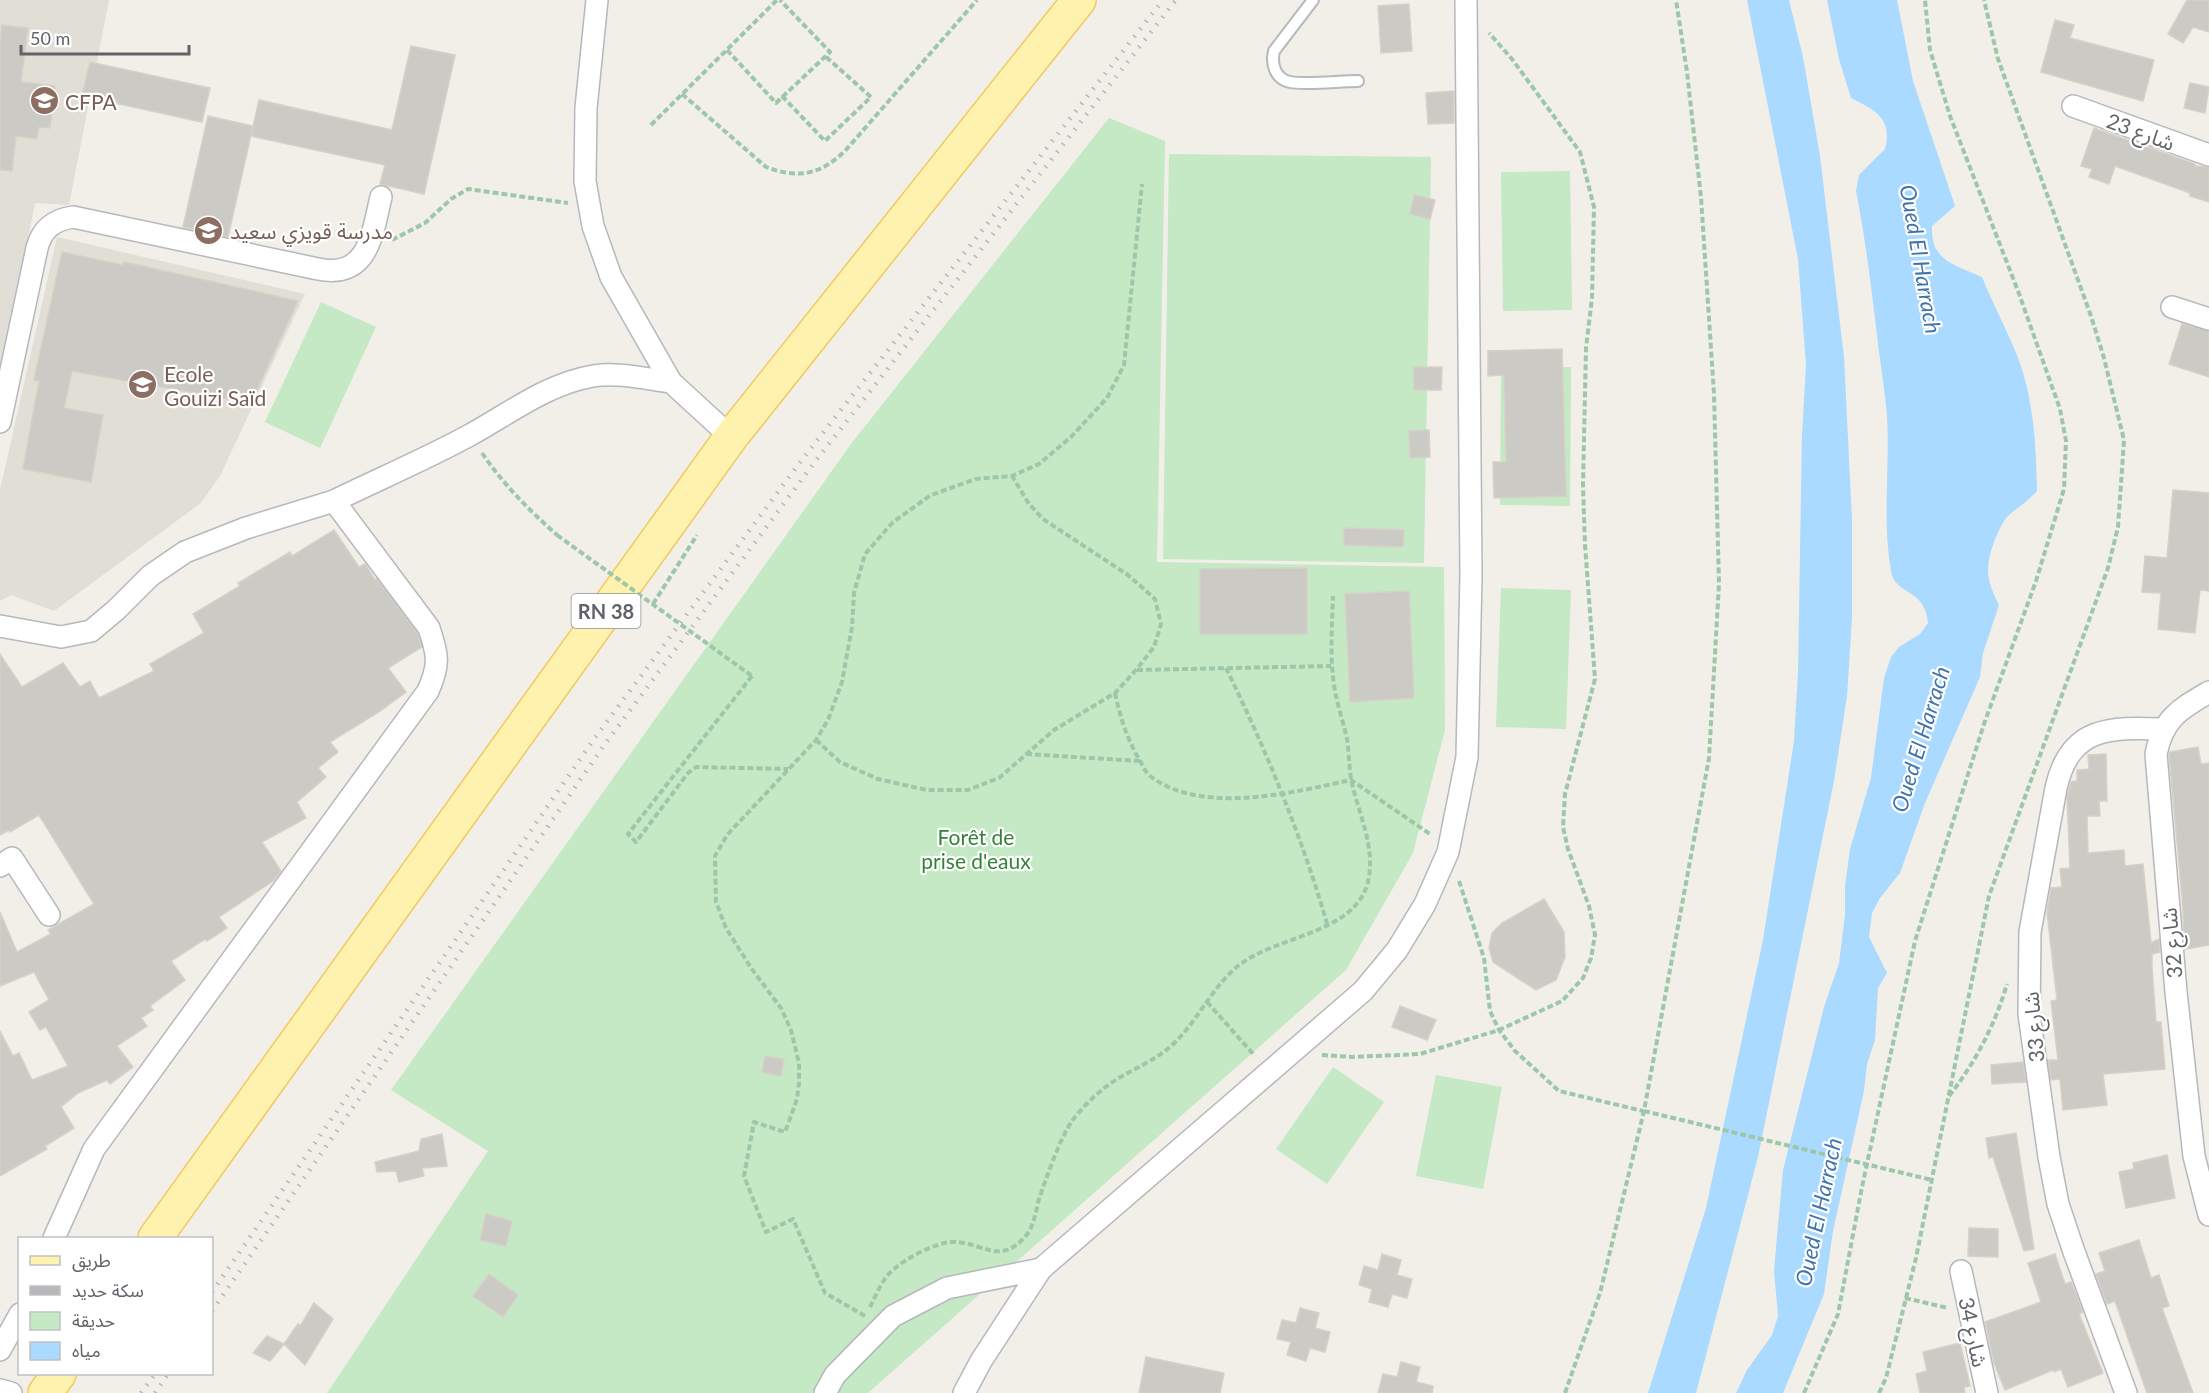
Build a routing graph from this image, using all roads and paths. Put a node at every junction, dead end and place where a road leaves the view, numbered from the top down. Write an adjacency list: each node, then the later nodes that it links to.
1 (597, 0): 20 (street)
2 (779, 0): 10 (path); 11 (path)
3 (977, 0): 13 (path)
4 (1079, 0): 27 (main road, RN 38)
5 (1313, 0): 12 (lane)
6 (1676, 0): 56 (path)
7 (1925, 0): 74 (path)
8 (1984, 0): 55 (path)
9 (1466, 3): 46 (street); 52 (path)
10 (726, 50): 13 (path); 14 (path)
11 (825, 56): 14 (path); 14 (path)
12 (1358, 81)
13 (682, 94): 16 (path)
14 (782, 96)
15 (2073, 106): 17 (street, شارع 23)
16 (651, 125)
17 (2209, 155)
18 (1142, 184): 28 (path)
19 (381, 197): 21 (street)
20 (590, 205): 21 (path); 24 (street)
21 (366, 250): 25 (street)
22 (2172, 307): 23 (street)
23 (2209, 319)
24 (671, 382): 26 (street); 27 (street)
25 (0, 422)
26 (470, 435): 29 (street); 32 (path, bridge)
27 (731, 437): 60 (main road, RN 38)
28 (1012, 476): 36 (path); 40 (path)
29 (334, 501): 33 (street); 59 (street)
30 (697, 535): 32 (path)
31 (1333, 596): 34 (path)
32 (653, 604): 43 (path, bridge)
33 (0, 626)
34 (1331, 666): 35 (path); 44 (path)
35 (1226, 668): 36 (path); 45 (path)
36 (1136, 670): 38 (path)
37 (2209, 692): 39 (street, شارع 32)
38 (1115, 693): 41 (path); 42 (path)
39 (2163, 729): 58 (street, شارع 32); 77 (street, شارع 33)
40 (816, 740): 41 (path); 43 (path)
41 (1026, 754): 42 (path)
42 (1140, 761): 45 (path)
43 (789, 769): 51 (path)
44 (1352, 780): 45 (path); 46 (path); 49 (path)
45 (1283, 794): 49 (path)
46 (1448, 852): 52 (path); 53 (street)
47 (0, 866): 48 (street)
48 (49, 915)
49 (1328, 927): 51 (path)
50 (2008, 977): 55 (path)
51 (1207, 1002): 54 (path)
52 (1499, 1030): 53 (path); 56 (path)
53 (1292, 1053): 54 (street)
54 (1269, 1072): 61 (street)
55 (1948, 1097): 57 (path)
56 (1644, 1111): 57 (path, bridge); 73 (path)
57 (1932, 1180): 63 (path)
58 (2209, 1215)
59 (55, 1237)
60 (156, 1237)
61 (1041, 1269): 71 (street); 72 (street)
62 (1961, 1271): 64 (street, شارع 34)
63 (1905, 1298): 64 (path); 75 (path)
64 (1970, 1314): 76 (street, شارع 34)
65 (18, 1318): 66 (street)
66 (0, 1350)
67 (58, 1375): 70 (main road)
68 (0, 1390): 69 (street)
69 (11, 1393)
70 (45, 1393)
71 (825, 1393)
72 (964, 1393)
73 (1565, 1393)
74 (1804, 1393)
75 (1879, 1393)
76 (1987, 1393)
77 (2126, 1393)

